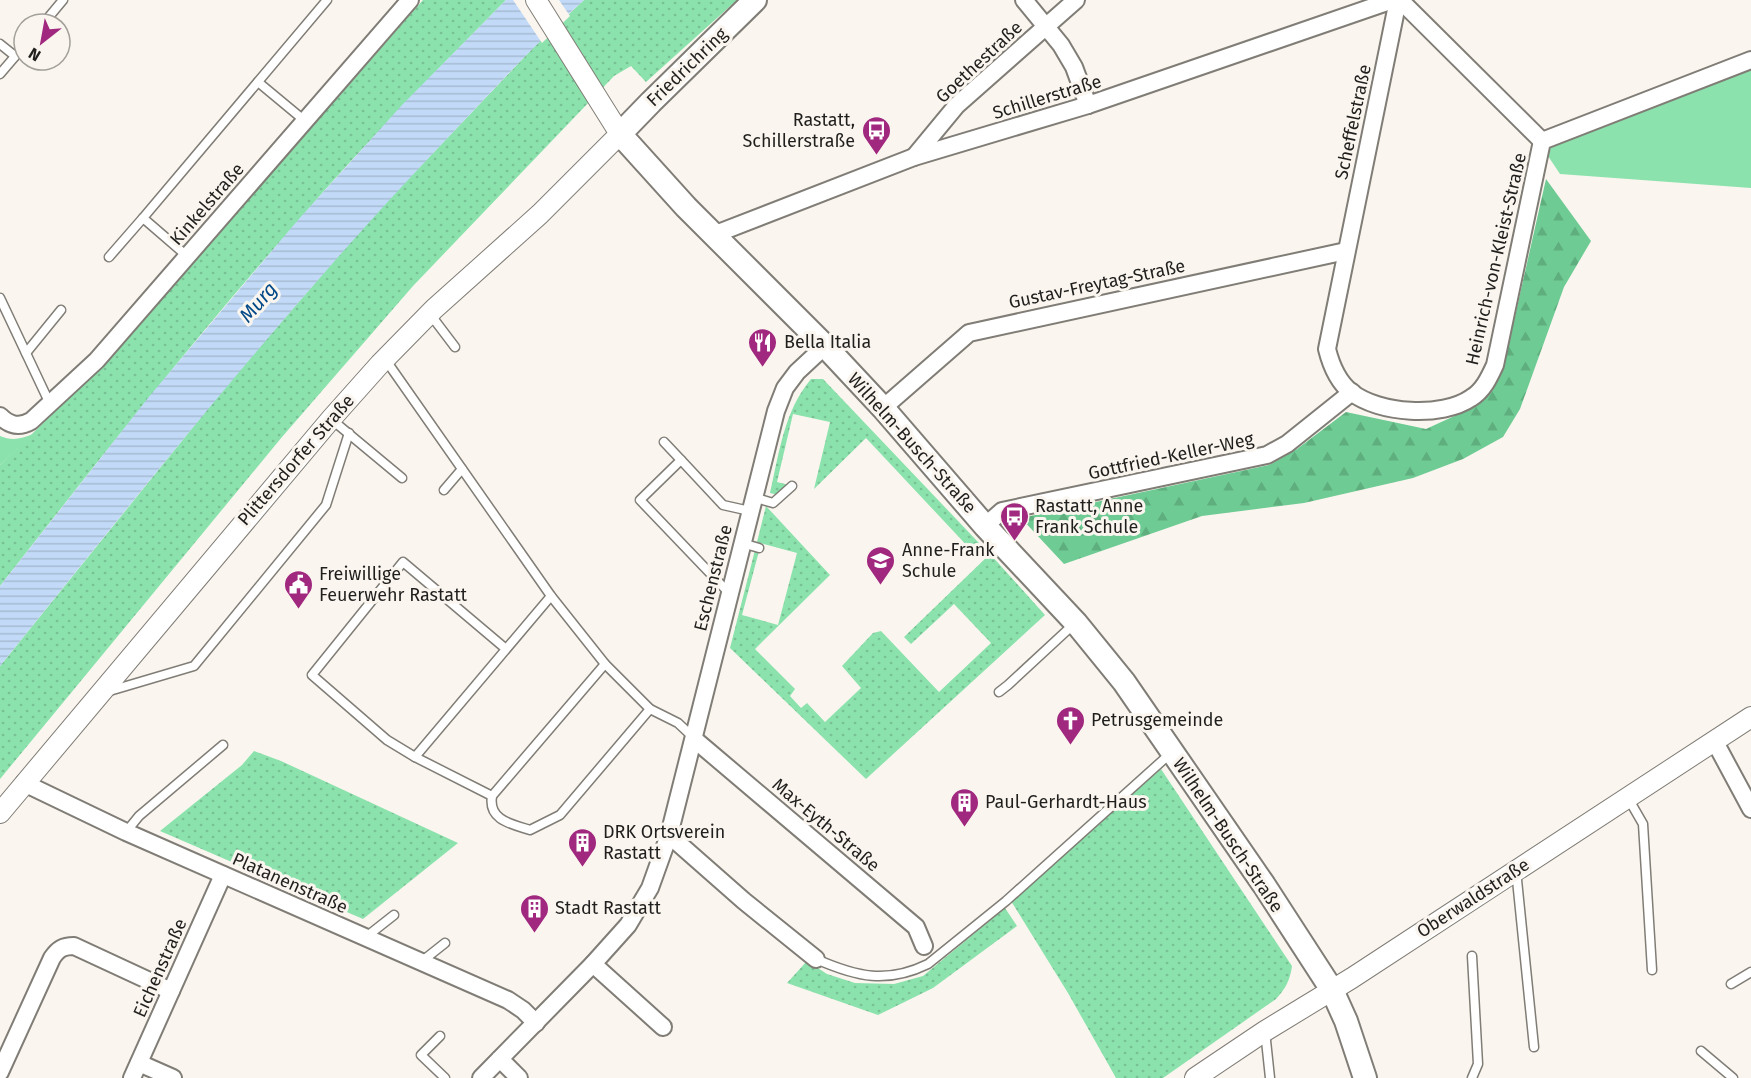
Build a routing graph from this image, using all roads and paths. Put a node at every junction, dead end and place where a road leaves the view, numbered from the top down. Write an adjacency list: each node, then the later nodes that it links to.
1 (63, 0): 10 (lane)
2 (327, 0): 17 (lane)
3 (410, 0): 19 (street, Kinkelstraße)
4 (536, 0): 20 (street)
5 (755, 0): 20 (main road, Friedrichring)
6 (1024, 0): 11 (street)
7 (1076, 0): 11 (street, Goethestraße)
8 (1393, 0): 18 (street, Schillerstraße)
9 (1399, 0): 21 (street, Scheffelstraße); 25 (street, Scheffelstraße)
10 (53, 12)
11 (1047, 26): 18 (street); 22 (street, Goethestraße)
12 (0, 44): 13 (lane)
13 (12, 54)
14 (12, 60): 16 (lane)
15 (1751, 60): 21 (street, Heinrich-von-Kleist-Straße)
16 (0, 74)
17 (258, 82): 19 (lane); 23 (lane)
18 (1088, 105): 22 (street, Schillerstraße)
19 (305, 121): 26 (street, Kinkelstraße)
20 (620, 134): 24 (main road, Wilhelm-Busch-Straße); 30 (street, Plittersdorfer Straße)
21 (1542, 141): 35 (street, Heinrich-von-Kleist-Straße)
22 (914, 157): 24 (street, Schillerstraße)
23 (143, 218): 26 (lane); 27 (lane)
24 (713, 235): 32 (main road, Wilhelm-Busch-Straße)
25 (1346, 251): 35 (street, Heinrich-von-Kleist-Straße); 37 (street, Gustav-Freytag-Straße)
26 (187, 256): 36 (street, Kinkelstraße)
27 (110, 257)
28 (0, 298): 33 (lane)
29 (61, 310): 33 (lane)
30 (430, 313): 31 (lane); 34 (street, Plittersdorfer Straße)
31 (455, 346)
32 (825, 346): 37 (main road, Wilhelm-Busch-Straße); 47 (street, Eschenstraße)
33 (26, 352): 36 (lane)
34 (385, 358): 39 (street, Plittersdorfer Straße); 43 (lane)
35 (1352, 392): 48 (street, Gottfried-Keller-Weg)
36 (50, 404): 38 (street, Kinkelstraße)
37 (883, 408): 48 (main road, Wilhelm-Busch-Straße)
38 (0, 416)
39 (331, 419): 40 (lane); 57 (street, Plittersdorfer Straße)
40 (350, 433): 44 (lane); 57 (lane)
41 (664, 442): 42 (lane)
42 (681, 460): 47 (lane); 51 (lane)
43 (462, 469): 46 (lane); 52 (lane)
44 (402, 478)
45 (792, 486): 47 (lane)
46 (444, 490)
47 (752, 504): 49 (street, Eschenstraße)
48 (985, 526): 53 (main road, Wilhelm-Busch-Straße)
49 (742, 543): 50 (lane); 51 (street, Eschenstraße)
50 (759, 548)
51 (729, 593): 60 (street, Eschenstraße)
52 (551, 596): 54 (lane); 55 (lane)
53 (1076, 623): 56 (lane); 63 (main road, Wilhelm-Busch-Straße)
54 (506, 649): 64 (lane); 64 (lane)
55 (605, 664): 58 (lane); 66 (lane)
56 (999, 692)
57 (97, 695): 65 (street, Plittersdorfer Straße)
58 (650, 709): 60 (lane); 66 (lane)
59 (1751, 717): 61 (street, Oberwaldstraße)
60 (694, 739): 71 (street, Eschenstraße); 77 (street, Max-Eyth-Straße)
61 (1714, 741): 67 (street, Oberwaldstraße); 68 (street)
62 (224, 745): 70 (lane)
63 (1172, 752): 82 (lane); 86 (main road, Wilhelm-Busch-Straße)
64 (415, 757): 66 (lane)
65 (24, 783): 69 (street, Plittersdorfer Straße); 70 (street, Platanenstraße)
66 (492, 796)
67 (1628, 798): 72 (street, Oberwaldstraße); 83 (lane)
68 (1751, 809)
69 (0, 813)
70 (126, 832): 73 (street, Platanenstraße)
71 (669, 835): 79 (street); 81 (street, Eschenstraße)
72 (1516, 870): 86 (street, Oberwaldstraße); 92 (lane)
73 (223, 875): 75 (street, Platanenstraße); 87 (street, Eichenstraße)
74 (394, 915): 75 (lane)
75 (366, 937): 80 (street, Platanenstraße)
76 (445, 943): 80 (lane)
77 (924, 946): 82 (lane)
78 (1472, 956): 104 (lane)
79 (816, 959): 82 (lane)
80 (421, 962): 88 (street, Platanenstraße)
81 (593, 964): 88 (street, Eschenstraße); 89 (street)
82 (928, 964)
83 (1652, 970)
84 (1751, 972): 85 (lane)
85 (1731, 984)
86 (1332, 990): 90 (street, Oberwaldstraße); 103 (main road, Wilhelm-Busch-Straße)
87 (171, 991): 95 (street, Eichenstraße); 96 (street)
88 (536, 1023): 94 (street, Eschenstraße)
89 (663, 1027)
90 (1265, 1031): 101 (street, Oberwaldstraße); 102 (lane)
91 (440, 1036): 98 (lane)
92 (1534, 1047)
93 (1701, 1051): 105 (lane)
94 (500, 1059): 99 (street, Eschenstraße); 100 (street)
95 (135, 1071): 97 (street)
96 (0, 1072)
97 (173, 1078)
98 (445, 1078)
99 (481, 1078)
100 (519, 1078)
101 (1195, 1078)
102 (1270, 1078)
103 (1365, 1078)
104 (1472, 1078)
105 (1733, 1078)

